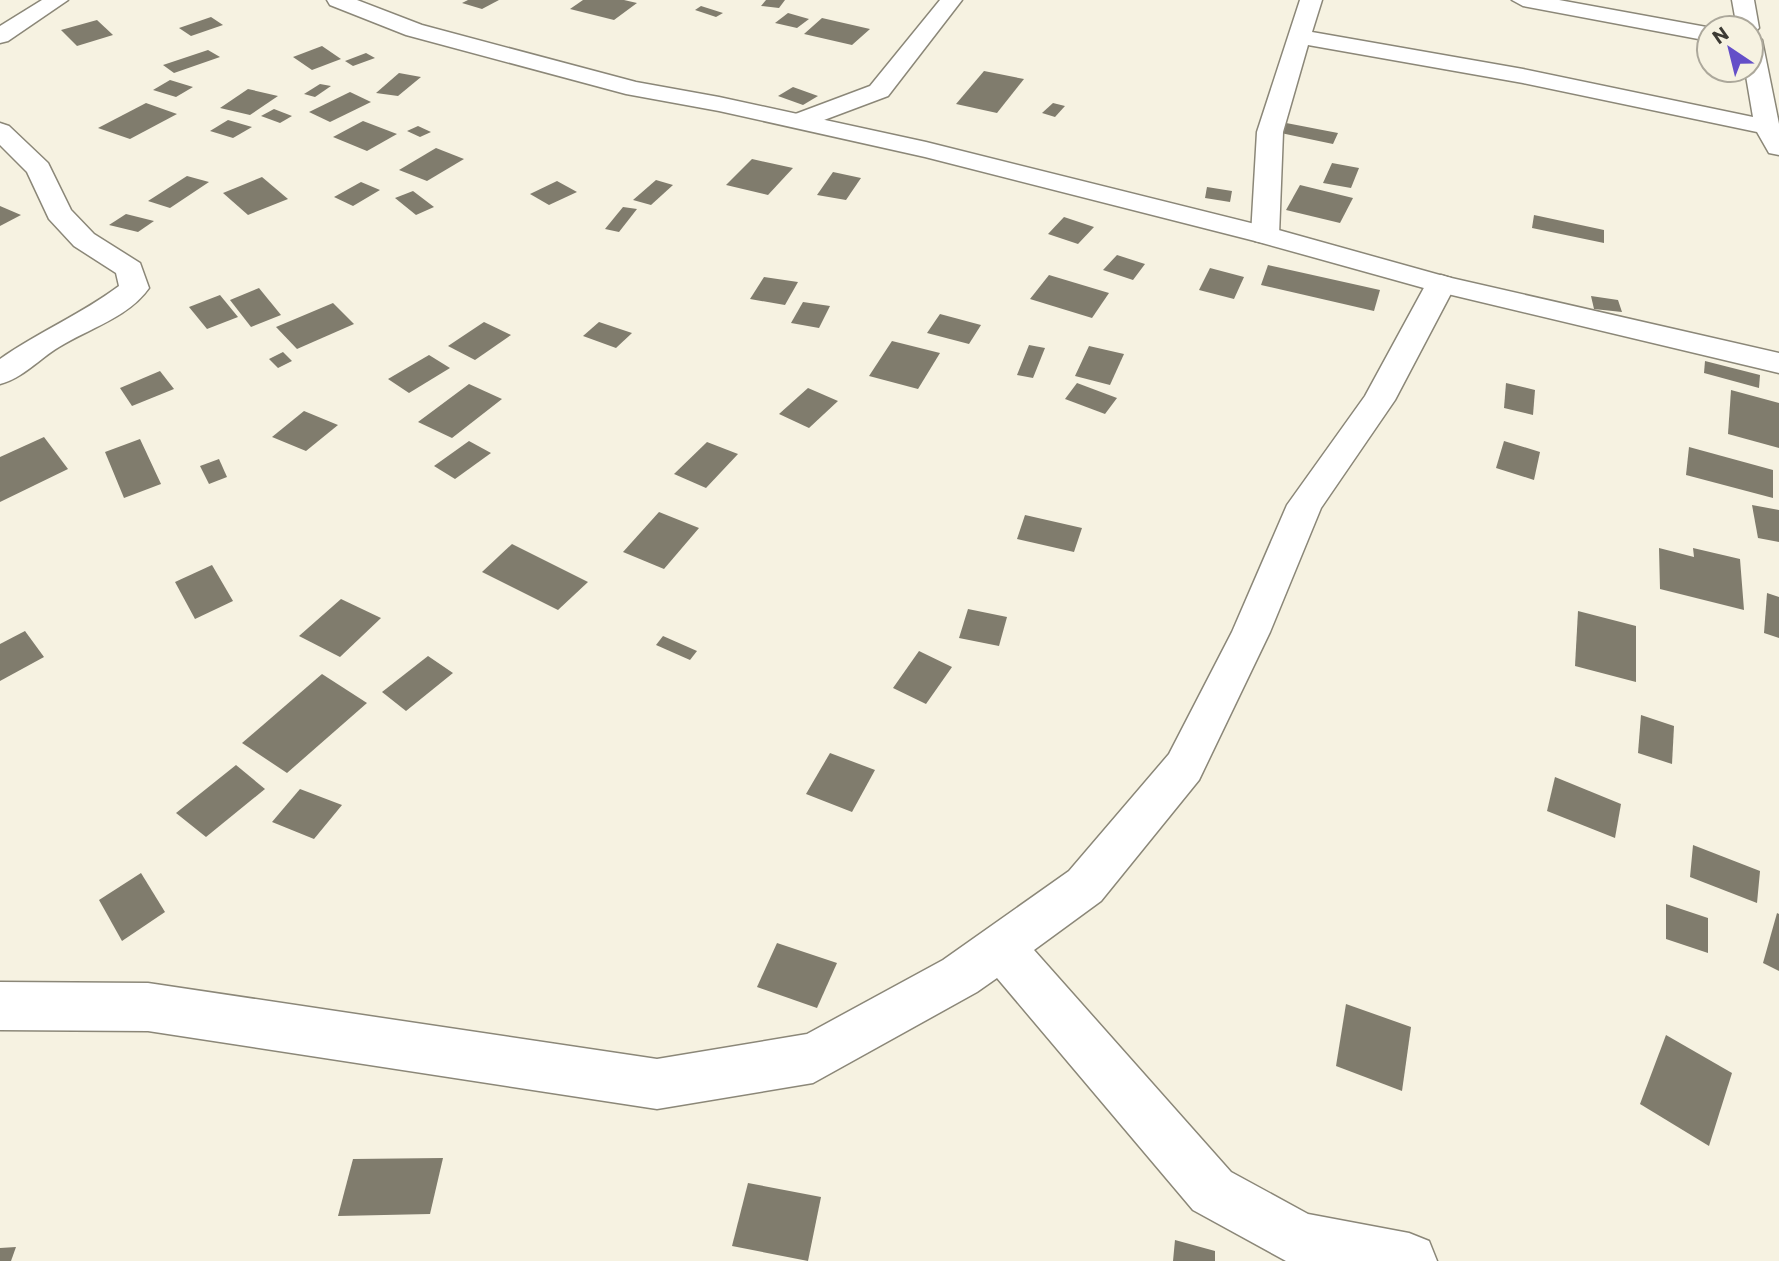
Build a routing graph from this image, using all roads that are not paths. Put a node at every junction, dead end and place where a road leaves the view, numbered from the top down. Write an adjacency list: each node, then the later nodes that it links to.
1 (57, 0): 7 (street)
2 (338, 0): 10 (street)
3 (951, 0): 10 (street)
4 (1311, 0): 8 (street)
5 (1523, 0): 6 (street)
6 (1695, 31)
7 (0, 36)
8 (1302, 37): 11 (street); 14 (street)
9 (1760, 84): 11 (street)
10 (799, 121): 14 (street)
11 (1768, 127): 13 (street)
12 (0, 131): 17 (street)
13 (1779, 150)
14 (1265, 235): 15 (street)
15 (1441, 284): 16 (street); 18 (street)
16 (1779, 363)
17 (0, 374)
18 (1000, 947): 19 (street); 20 (street)
19 (0, 1006)
20 (1409, 1261)

